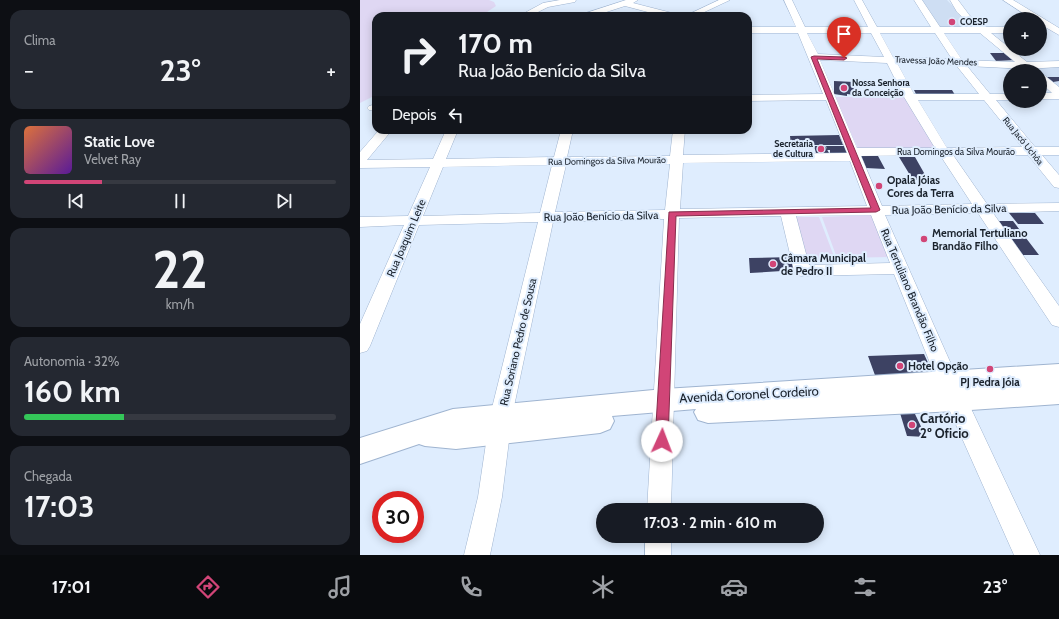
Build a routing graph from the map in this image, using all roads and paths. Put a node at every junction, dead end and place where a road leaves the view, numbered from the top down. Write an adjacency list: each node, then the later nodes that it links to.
1 (572, 0): 9 (street)
2 (634, 0): 10 (street)
3 (726, 0): 14 (street)
4 (788, 0): 19 (street, Rua Tertuliano Brandão Filho)
5 (858, 0): 20 (street)
6 (918, 0): 22 (street, Rua Jacó Uchôa)
7 (954, 0): 23 (street)
8 (1007, 0): 15 (street)
9 (560, 1): 11 (street)
10 (624, 3): 12 (street); 13 (street)
11 (531, 12)
12 (598, 12)
13 (656, 12)
14 (698, 12)
15 (1026, 12)
16 (1047, 24): 17 (street)
17 (1057, 29)
18 (752, 30): 19 (street)
19 (802, 30): 20 (street); 24 (street, Rua Tertuliano Brandão Filho)
20 (874, 30): 22 (street); 25 (street)
21 (1003, 30): 23 (street)
22 (939, 31): 23 (street); 26 (street, Rua Jacó Uchôa)
23 (982, 31): 27 (street)
24 (814, 57): 25 (street, Travessa João Mendes); 35 (street, Rua Tertuliano Brandão Filho)
25 (890, 59): 26 (street, Travessa João Mendes); 36 (street)
26 (959, 63): 29 (street, Travessa João Mendes); 37 (street, Rua Jacó Uchôa)
27 (1023, 64)
28 (1059, 64): 30 (street, Travessa João Mendes)
29 (1003, 66)
30 (1047, 66)
31 (1047, 83): 32 (street)
32 (1059, 93)
33 (1047, 96): 34 (street)
34 (1059, 96)
35 (830, 97): 39 (street); 47 (street, Rua Tertuliano Brandão Filho)
36 (910, 97): 37 (street); 45 (street)
37 (989, 97): 38 (street); 46 (street, Rua Jacó Uchôa)
38 (1003, 97)
39 (752, 98)
40 (383, 134): 48 (street)
41 (450, 134): 51 (street, Rua Joaquim Leite)
42 (567, 134): 50 (street, Rua Soriano Pedro de Sousa)
43 (680, 134): 49 (street)
44 (1059, 151): 46 (street, Rua Domingos da Silva Mourão)
45 (943, 152): 46 (street, Rua Domingos da Silva Mourão); 47 (street, Rua Domingos da Silva Mourão); 55 (street)
46 (1031, 152): 53 (street, Rua Jacó Uchôa)
47 (854, 154): 49 (street, Rua Domingos da Silva Mourão); 56 (street, Rua Tertuliano Brandão Filho)
48 (360, 160)
49 (677, 160): 50 (street, Rua Domingos da Silva Mourão); 58 (street)
50 (560, 162): 51 (street, Rua Domingos da Silva Mourão); 59 (street, Rua Soriano Pedro de Sousa)
51 (437, 163): 52 (street, Rua Domingos da Silva Mourão); 60 (street, Rua Joaquim Leite)
52 (360, 164)
53 (1059, 184)
54 (1059, 208): 55 (street, Rua João Benício da Silva)
55 (983, 209): 56 (street, Rua João Benício da Silva); 63 (street)
56 (876, 210): 57 (street, Rua João Benício da Silva); 62 (street, Rua Tertuliano Brandão Filho)
57 (787, 212): 58 (street, Rua João Benício da Silva); 62 (street)
58 (672, 214): 59 (street, Rua João Benício da Silva); 68 (street)
59 (546, 217): 60 (street, Rua João Benício da Silva); 69 (street, Rua Soriano Pedro de Sousa)
60 (415, 219): 61 (street, Rua João Benício da Silva); 64 (street, Rua Joaquim Leite)
61 (360, 222)
62 (901, 268): 66 (street, Rua Tertuliano Brandão Filho)
63 (1059, 320)
64 (360, 346)
65 (1059, 374): 66 (main road, Avenida Coronel Cordeiro)
66 (953, 391): 67 (main road, Avenida Coronel Cordeiro); 68 (main road, Avenida Coronel Cordeiro); 75 (street, Rua Tertuliano Brandão Filho)
67 (1059, 393)
68 (663, 407): 69 (main road, Avenida Coronel Cordeiro); 71 (street)
69 (499, 424): 70 (main road, Avenida Coronel Cordeiro); 73 (street, Rua Soriano Pedro de Sousa)
70 (360, 451)
71 (659, 503)
72 (658, 543): 74 (street)
73 (477, 555)
74 (658, 555)
75 (1027, 555)

